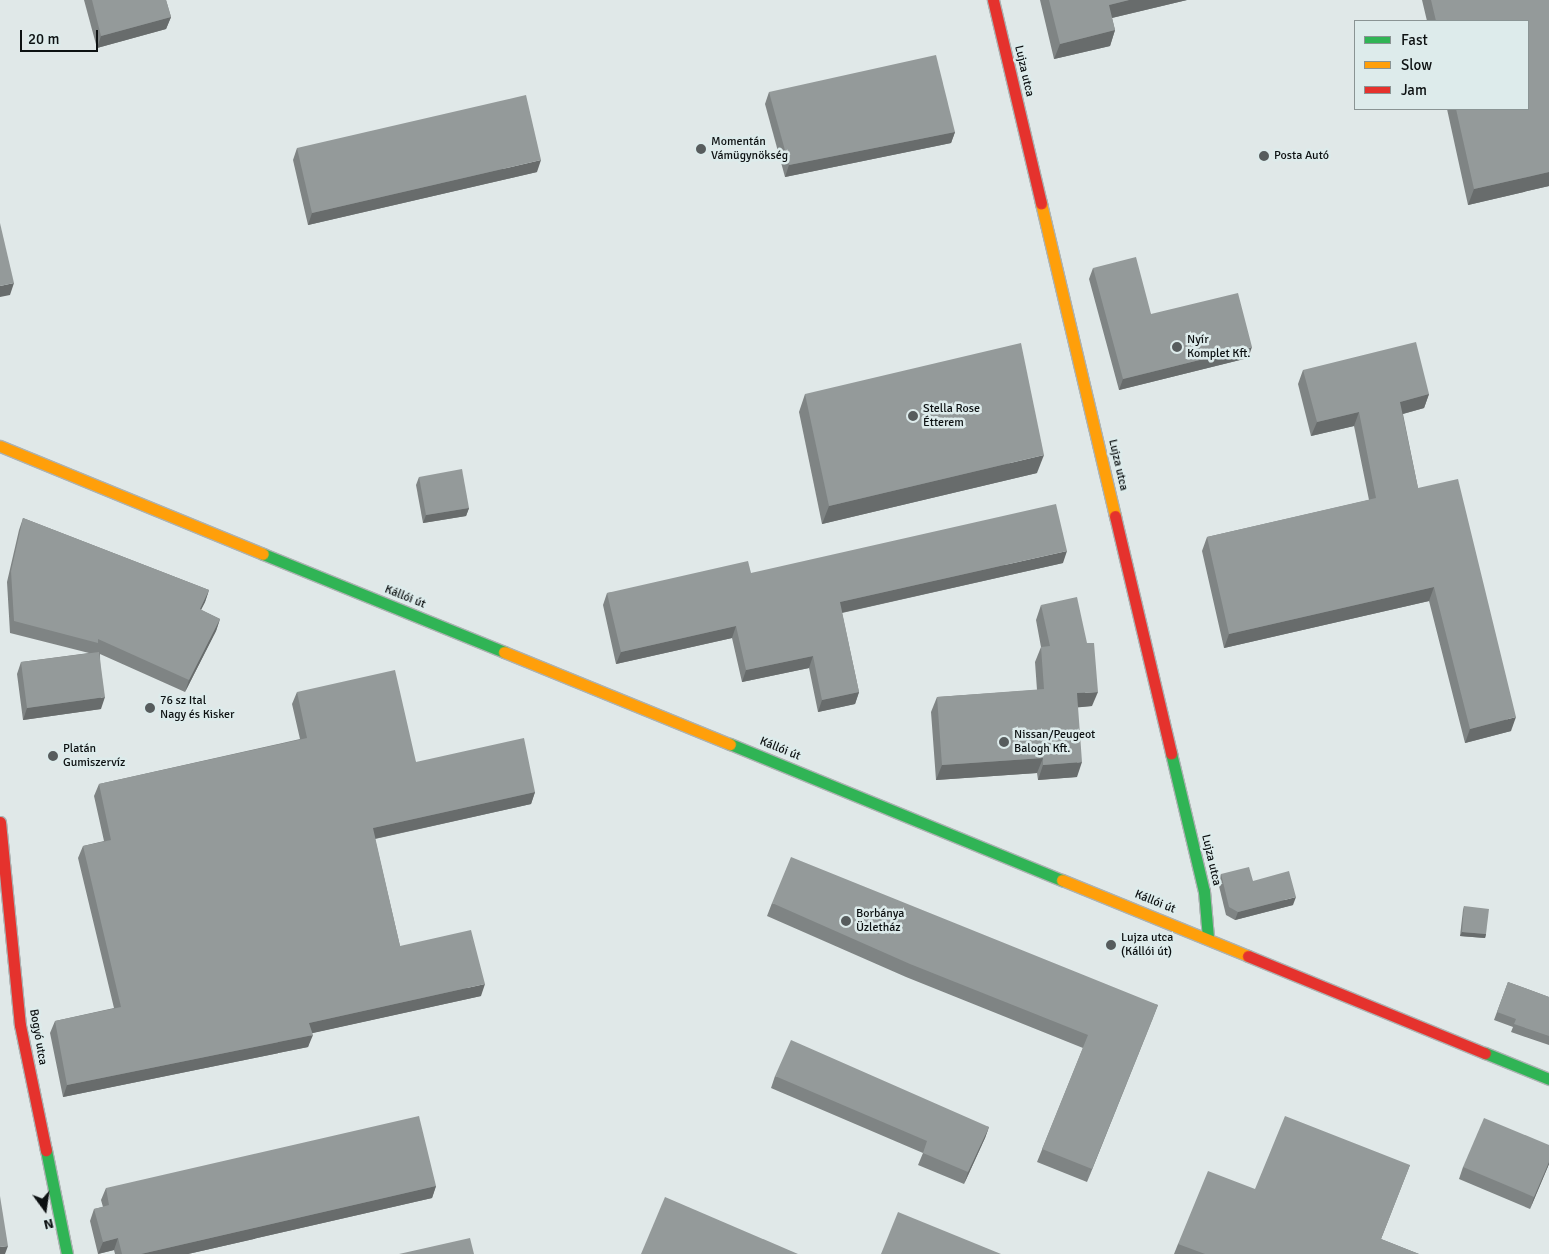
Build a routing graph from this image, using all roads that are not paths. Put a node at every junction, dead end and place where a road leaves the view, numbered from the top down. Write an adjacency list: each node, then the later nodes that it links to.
1 (993, 0): 4 (main road, Lujza utca)
2 (0, 446): 4 (main road, Kállói út)
3 (0, 822): 6 (main road, Bogyó utca)
4 (1208, 938): 5 (main road, Kállói út)
5 (1549, 1080)
6 (67, 1254)

